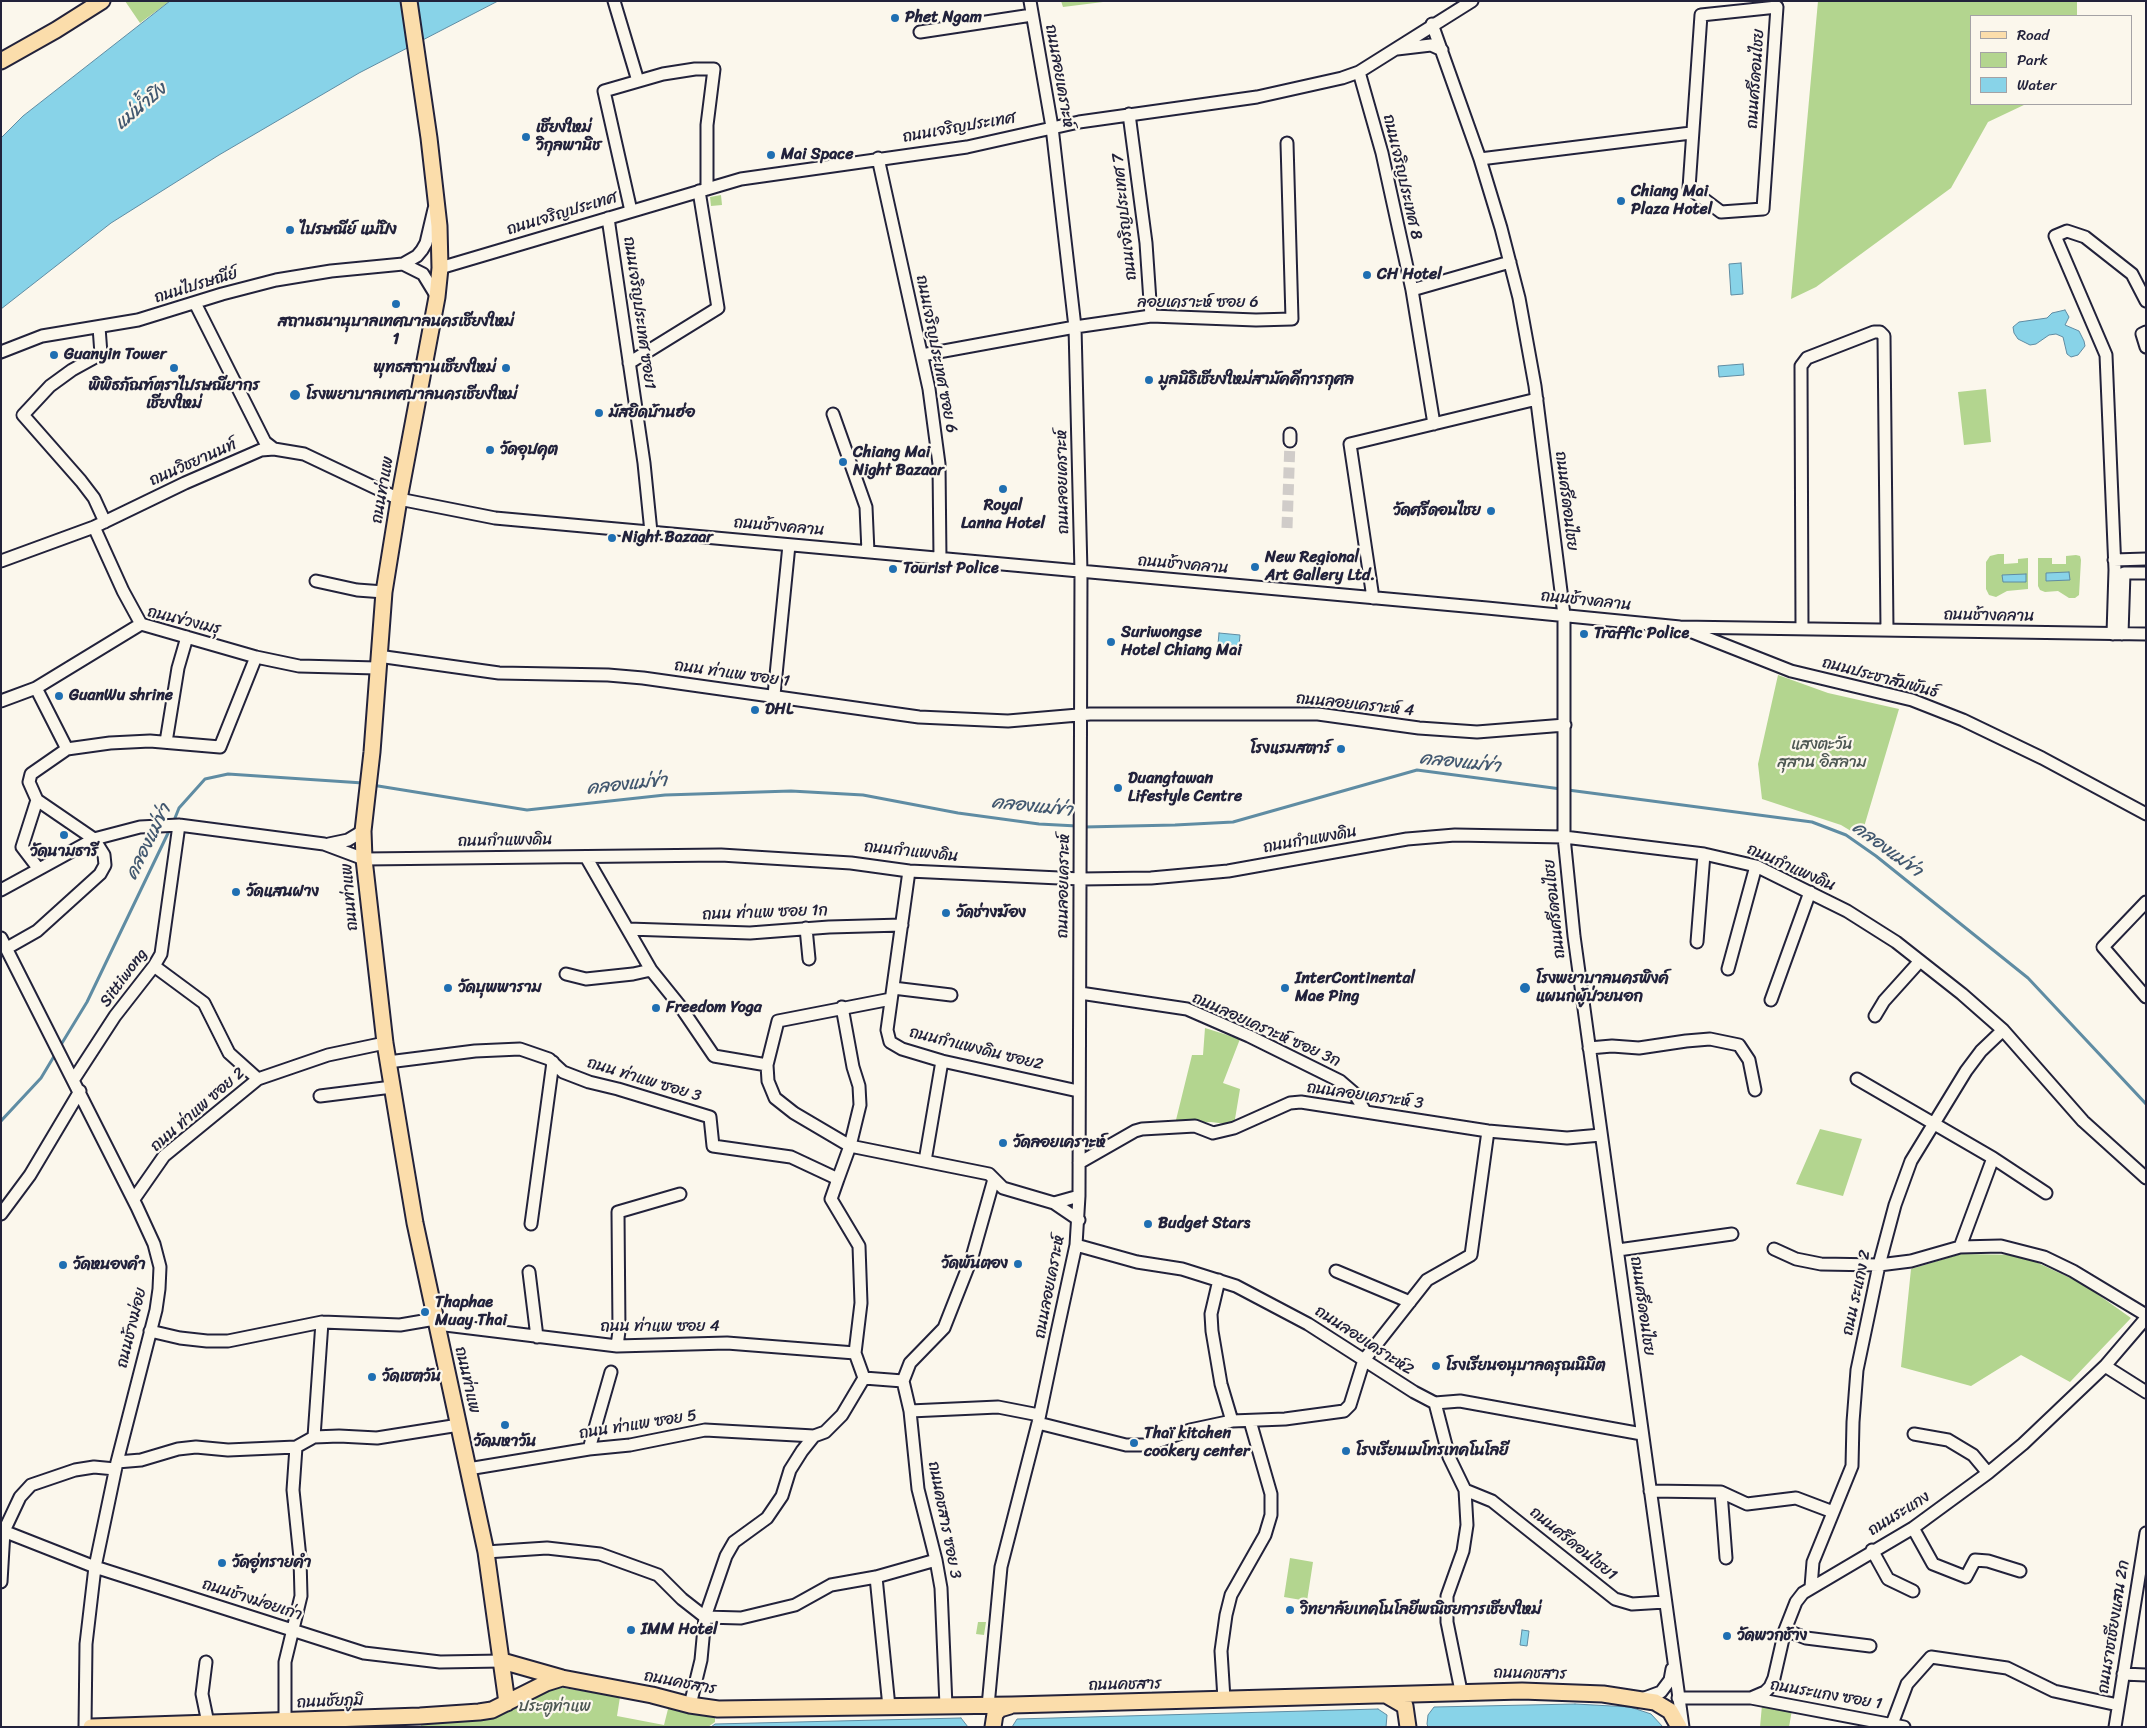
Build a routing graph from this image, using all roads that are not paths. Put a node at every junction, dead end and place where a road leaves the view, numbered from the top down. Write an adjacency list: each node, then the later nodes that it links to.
1 (102, 1): 11 (main road)
2 (409, 1): 21 (main road, ถนนท่าแพ)
3 (614, 1): 13 (street)
4 (1030, 1): 6 (street, ถนนลอยเคราะห์)
5 (1472, 1): 7 (street, ถนนเจริญประเทศ)
6 (1032, 15): 8 (street); 15 (street, ถนนลอยเคราะห์)
7 (1432, 24): 9 (street, ถนนเจริญประเทศ); 10 (street, ถนนศรีดอนไชย)
8 (920, 32)
9 (1395, 49): 10 (street); 12 (street, ถนนเจริญประเทศ)
10 (1442, 50): 19 (street, ถนนศรีดอนไชย)
11 (1, 61)
12 (1359, 72): 14 (street, ถนนเจริญประเทศ); 27 (street, ถนนเจริญประเทศ 8)
13 (638, 81): 20 (street); 22 (street)
14 (1129, 114): 15 (street, ถนนเจริญประเทศ); 31 (street, ถนนเจริญประเทศ 7)
15 (1052, 127): 18 (street, ถนนเจริญประเทศ); 33 (street, ถนนลอยเคราะห์)
16 (1692, 133): 16 (street, ถนนศรีดอนไชย); 19 (street)
17 (1287, 142): 31 (street, ลอยเคราะห์ ซอย 6)
18 (878, 158): 20 (street, ถนนเจริญประเทศ); 37 (street, ถนนเจริญประเทศ ซอย 6)
19 (1480, 159): 24 (street, ถนนศรีดอนไชย)
20 (703, 190): 22 (street, ถนนเจริญประเทศ); 38 (street)
21 (435, 205): 25 (street); 26 (main road, ถนนท่าแพ)
22 (630, 211): 23 (street, ถนนเจริญประเทศ)
23 (608, 218): 26 (street, ถนนเจริญประเทศ); 38 (street, ถนนเจริญประเทศ ซอย1)
24 (1510, 262): 27 (street); 39 (street, ถนนศรีดอนไชย)
25 (403, 264): 28 (street); 30 (street, ถนนไปรษณีย์)
26 (440, 268): 28 (main road, ถนนท่าแพ)
27 (1412, 290): 41 (street, ถนนเจริญประเทศ 8)
28 (437, 296): 43 (main road, ถนนท่าแพ)
29 (2146, 301): 50 (street)
30 (195, 303): 32 (street, ถนนไปรษณีย์); 42 (street)
31 (1151, 316): 33 (street, ลอยเคราะห์ ซอย 6)
32 (99, 327): 36 (street, ถนนไปรษณีย์); 44 (street)
33 (1075, 327): 37 (street, ลอยเคราะห์ ซอย 6); 52 (street, ถนนลอยเคราะห์)
34 (2146, 332): 35 (street)
35 (2146, 347)
36 (1, 352)
37 (922, 356): 48 (street, ถนนเจริญประเทศ ซอย 6)
38 (629, 363): 45 (street, ถนนเจริญประเทศ ซอย1)
39 (1537, 398): 41 (street); 57 (street, ถนนศรีดอนไชย)
40 (833, 414): 47 (street)
41 (1434, 424): 56 (street)
42 (267, 447): 43 (street); 44 (street, ถนนวิชยานนท์)
43 (399, 499): 45 (street, ถนนช้างคลาน); 55 (main road, ถนนท่าแพ)
44 (100, 525): 51 (street, ถนนวิชยานนท์); 58 (street)
45 (651, 532): 46 (street, ถนนช้างคลาน)
46 (789, 545): 47 (street, ถนนช้างคลาน); 68 (street)
47 (868, 552): 48 (street, ถนนช้างคลาน)
48 (940, 559): 52 (street, ถนนช้างคลาน)
49 (2146, 559): 50 (street)
50 (2114, 560): 62 (street)
51 (1, 561)
52 (1081, 572): 56 (street, ถนนช้างคลาน); 70 (street, ถนนลอยเคราะห์)
53 (2146, 573): 62 (street)
54 (316, 581): 55 (street)
55 (384, 592): 66 (main road, ถนนท่าแพ)
56 (1373, 598): 57 (street, ถนนช้างคลาน)
57 (1564, 615): 59 (street, ถนนช้างคลาน); 71 (street, ถนนศรีดอนไชย)
58 (141, 624): 64 (street, ถนนข่วงเมรุ); 67 (street, ถนนข่วงเมรุ)
59 (1680, 627): 60 (street, ถนนช้างคลาน); 75 (street, ถนนประชาสัมพันธ์)
60 (1802, 629): 61 (street, ถนนช้างคลาน); 61 (street)
61 (1887, 630): 62 (street, ถนนช้างคลาน)
62 (2118, 634): 63 (street, ถนนช้างคลาน)
63 (2146, 634)
64 (187, 637): 65 (street, ถนนข่วงเมรุ); 72 (street)
65 (256, 657): 66 (street, ถนนข่วงเมรุ); 72 (street)
66 (378, 662): 68 (street, ถนน ท่าแพ ซอย 1); 77 (main road, ถนนท่าแพ)
67 (36, 688): 69 (street, ถนนข่วงเมรุ); 73 (street)
68 (774, 696): 70 (street, ถนน ท่าแพ ซอย 1)
69 (1, 701)
70 (1081, 715): 71 (street, ถนนลอยเคราะห์ 4); 87 (street, ถนนลอยเคราะห์)
71 (1565, 725): 78 (street, ถนนศรีดอนไชย)
72 (166, 742): 73 (street)
73 (67, 749): 74 (street)
74 (38, 800): 79 (street); 85 (street)
75 (2146, 814)
76 (179, 825): 79 (street); 80 (street); 99 (street, Sittiwong)
77 (363, 831): 80 (street); 83 (main road, ถนนท่าแพ)
78 (1564, 837): 81 (street, ถนนกำแพงดิน); 87 (street, ถนนกำแพงดิน); 112 (street, ถนนศรีดอนไชย)
79 (94, 838): 85 (street); 96 (street)
80 (324, 844): 83 (street)
81 (1704, 854): 84 (street, ถนนกำแพงดิน); 95 (street)
82 (586, 857): 83 (street, ถนนกำแพงดิน); 86 (street, ถนนกำแพงดิน); 94 (street)
83 (364, 859): 111 (main road, ถนนท่าแพ)
84 (1756, 866): 89 (street, ถนนกำแพงดิน); 100 (street)
85 (34, 870): 88 (street); 90 (street)
86 (909, 870): 87 (street, ถนนกำแพงดิน); 92 (street, ถนนกำแพงดิน ซอย2)
87 (1081, 879): 103 (street, ถนนลอยเคราะห์)
88 (1, 890)
89 (1810, 892): 98 (street, ถนนกำแพงดิน); 107 (street)
90 (1, 900)
91 (2146, 902): 106 (street)
92 (902, 924): 93 (street, ถนน ท่าแพ ซอย 1ก); 104 (street, ถนนกำแพงดิน ซอย2)
93 (806, 928): 94 (street, ถนน ท่าแพ ซอย 1ก); 97 (street)
94 (628, 929): 101 (street)
95 (1697, 942)
96 (4, 943): 117 (street, ถนนช้างม่อย)
97 (809, 959)
98 (1920, 961): 109 (street); 110 (street, ถนนกำแพงดิน)
99 (154, 966): 117 (street, Sittiwong); 118 (street)
100 (1728, 969)
101 (651, 970): 102 (street); 116 (street)
102 (566, 974)
103 (1080, 993): 123 (street, ถนนลอยเคราะห์); 125 (street, ถนนลอยเคราะห์ ซอย 3ก)
104 (892, 994): 105 (street); 108 (street); 113 (street, ถนนกำแพงดิน ซอย2)
105 (950, 995)
106 (2146, 997)
107 (1771, 1000)
108 (842, 1007): 116 (street); 129 (street)
109 (1875, 1016)
110 (2002, 1030): 126 (street, ถนน ระแกง 2); 133 (street, ถนนกำแพงดิน)
111 (385, 1044): 114 (main road, ถนนท่าแพ); 118 (street, ถนน ท่าแพ ซอย 2)
112 (1589, 1048): 122 (street); 128 (street, ถนนศรีดอนไชย)
113 (942, 1061): 123 (street, ถนนกำแพงดิน ซอย2); 131 (street)
114 (388, 1062): 115 (street, ถนน ท่าแพ ซอย 3); 120 (main road, ถนนท่าแพ)
115 (553, 1062): 134 (street, ถนน ท่าแพ ซอย 3); 144 (street)
116 (767, 1065): 129 (street)
117 (74, 1079): 121 (street, ถนนช้างม่อย)
118 (258, 1079): 139 (street, ถนน ท่าแพ ซอย 2)
119 (1857, 1079): 126 (street)
120 (392, 1087): 124 (street); 157 (main road, ถนนท่าแพ)
121 (80, 1090): 139 (street, ถนนช้างม่อย); 140 (street)
122 (1755, 1090)
123 (1078, 1091): 132 (street, ถนนลอยเคราะห์)
124 (320, 1096)
125 (1365, 1111): 127 (street, ถนนลอยเคราะห์ 3); 132 (street, ถนนลอยเคราะห์ 3)
126 (1935, 1125): 130 (street); 150 (street, ถนน ระแกง 2)
127 (1488, 1131): 128 (street, ถนนลอยเคราะห์ 3); 154 (street)
128 (1601, 1135): 149 (street, ถนนศรีดอนไชย)
129 (850, 1146): 131 (street); 134 (street)
130 (1993, 1158): 136 (street); 147 (street)
131 (925, 1161): 135 (street)
132 (1080, 1163): 138 (street, ถนนลอยเคราะห์)
133 (2146, 1178)
134 (838, 1179): 161 (street)
135 (994, 1179): 141 (street); 166 (street)
136 (2046, 1193)
137 (680, 1194): 160 (street)
138 (1080, 1196): 141 (street); 143 (street, ถนนลอยเคราะห์)
139 (134, 1199): 158 (street, ถนนช้างม่อย)
140 (6, 1200): 142 (street)
141 (1054, 1202): 143 (street)
142 (1, 1214)
143 (1078, 1220): 146 (street, ถนนลอยเคราะห์)
144 (531, 1224)
145 (1732, 1234): 149 (street)
146 (1076, 1245): 153 (street, ถนนลอยเคราะห์2); 170 (street, ถนนลอยเคราะห์)
147 (1960, 1247): 150 (street); 155 (street)
148 (1774, 1249): 150 (street)
149 (1618, 1250): 174 (street, ถนนศรีดอนไชย)
150 (1879, 1265): 186 (street, ถนน ระแกง 2)
151 (1336, 1271): 154 (street)
152 (529, 1272): 159 (street)
153 (1219, 1280): 162 (street, ถนนลอยเคราะห์2); 171 (street)
154 (1410, 1302): 162 (street)
155 (2146, 1317): 163 (street, ถนนระแกง)
156 (322, 1322): 157 (street, ถนน ท่าแพ ซอย 4); 158 (street, ถนน ท่าแพ ซอย 4); 177 (street)
157 (436, 1322): 159 (street, ถนน ท่าแพ ซอย 4); 173 (main road, ถนนท่าแพ)
158 (150, 1331): 180 (street, ถนนช้างม่อย)
159 (537, 1336): 160 (street, ถนน ท่าแพ ซอย 4)
160 (617, 1346): 161 (street, ถนน ท่าแพ ซอย 4)
161 (855, 1353): 165 (street)
162 (1364, 1360): 168 (street, ถนนลอยเคราะห์2); 172 (street)
163 (2105, 1366): 167 (street); 182 (street, ถนนระแกง)
164 (611, 1372): 179 (street)
165 (864, 1378): 166 (street); 176 (street)
166 (903, 1381): 169 (street, ถนนคชสาร ซอย 3)
167 (2146, 1392)
168 (1435, 1403): 174 (street); 183 (street)
169 (910, 1410): 170 (street); 193 (street, ถนนคชสาร ซอย 3)
170 (1039, 1419): 171 (street); 224 (street, ถนนลอยเคราะห์)
171 (1232, 1421): 172 (street)
172 (1250, 1421): 216 (street)
173 (459, 1425): 177 (street); 181 (main road, ถนนท่าแพ)
174 (1642, 1434): 184 (street, ถนนศรีดอนไชย)
175 (1914, 1434): 182 (street)
176 (814, 1436): 179 (street, ถนน ท่าแพ ซอย 5); 201 (street)
177 (314, 1437): 178 (street)
178 (296, 1447): 180 (street); 202 (street)
179 (589, 1449): 181 (street, ถนน ท่าแพ ซอย 5)
180 (116, 1465): 188 (street); 194 (street, ถนนช้างม่อย)
181 (468, 1469): 191 (main road, ถนนท่าแพ)
182 (1988, 1473): 187 (street, ถนนระแกง)
183 (1466, 1490): 200 (street, ถนนศรีดอนไชย1); 211 (street)
184 (1650, 1491): 185 (street); 200 (street, ถนนศรีดอนไชย)
185 (1721, 1492): 186 (street); 192 (street)
186 (1834, 1512): 198 (street, ถนน ระแกง 2)
187 (1913, 1528): 190 (street, ถนนระแกง); 195 (street)
188 (3, 1531): 194 (street, ถนนช้างม่อยเก่า); 197 (street)
189 (2146, 1533): 208 (street, ถนนราชเชียงแสน 2ก)
190 (1872, 1550): 198 (street, ถนนระแกง); 199 (street)
191 (486, 1552): 201 (street); 207 (main road, ถนนท่าแพ)
192 (1726, 1558)
193 (936, 1560): 196 (street); 222 (street, ถนนคชสาร ซอย 3)
194 (95, 1567): 202 (street, ถนนช้างม่อยเก่า); 230 (street, ถนนช้างม่อย)
195 (2020, 1571)
196 (876, 1577): 201 (street); 225 (street)
197 (1, 1582)
198 (1811, 1586): 203 (street, ถนนระแกง)
199 (1913, 1591)
200 (1666, 1602): 205 (street, ถนนศรีดอนไชย)
201 (705, 1617): 219 (street)
202 (292, 1630): 207 (street, ถนนช้างม่อยเก่า); 226 (street)
203 (1785, 1630): 204 (street); 215 (street, ถนนระแกง)
204 (1870, 1646)
205 (1673, 1658): 214 (street, ถนนศรีดอนไชย); 217 (street, ถนนศรีดอนไชย)
206 (206, 1662): 227 (street)
207 (502, 1662): 210 (main road); 218 (main road, ถนนท่าแพ)
208 (2123, 1674): 209 (street); 221 (street, ถนนราชเชียงแสน 2ก)
209 (2146, 1675)
210 (562, 1678): 218 (main road, ถนนชัยภูมิ); 219 (main road, ถนนคชสาร)
211 (1461, 1691): 212 (main road, ถนนคชสาร); 217 (main road, ถนนคชสาร)
212 (1427, 1692): 213 (main road, ถนนคชสาร); 235 (main road)
213 (1386, 1695): 216 (main road, ถนนคชสาร); 234 (main road)
214 (1678, 1698): 215 (street); 236 (street, ถนนศรีดอนไชย)
215 (1750, 1698): 228 (street, ถนนระแกง ซอย 1)
216 (1224, 1699): 220 (main road, ถนนคชสาร)
217 (1641, 1699): 236 (main road, ถนนคชสาร)
218 (507, 1703): 226 (main road, ถนนชัยภูมิ)
219 (690, 1705): 225 (main road, ถนนคชสาร)
220 (1012, 1705): 224 (main road, ถนนคชสาร); 233 (main road)
221 (2118, 1705): 228 (street, ถนนระแกง ซอย 1); 238 (street, ถนนราชเชียงแสน 2ก)
222 (946, 1706): 223 (main road, ถนนคชสาร); 225 (main road, ถนนคชสาร)
223 (972, 1706): 224 (main road, ถนนคชสาร); 232 (main road)
224 (988, 1706)
225 (889, 1707)
226 (285, 1721): 227 (main road, ถนนชัยภูมิ)
227 (208, 1723): 229 (main road, ถนนชัยภูมิ)
228 (1892, 1724): 237 (street)
229 (110, 1726): 231 (main road, ถนนชัยภูมิ)
230 (85, 1727)
231 (91, 1727)
232 (984, 1727)
233 (993, 1727)
234 (1408, 1727)
235 (1414, 1727)
236 (1681, 1727)
237 (1904, 1727)
238 (2115, 1727)

